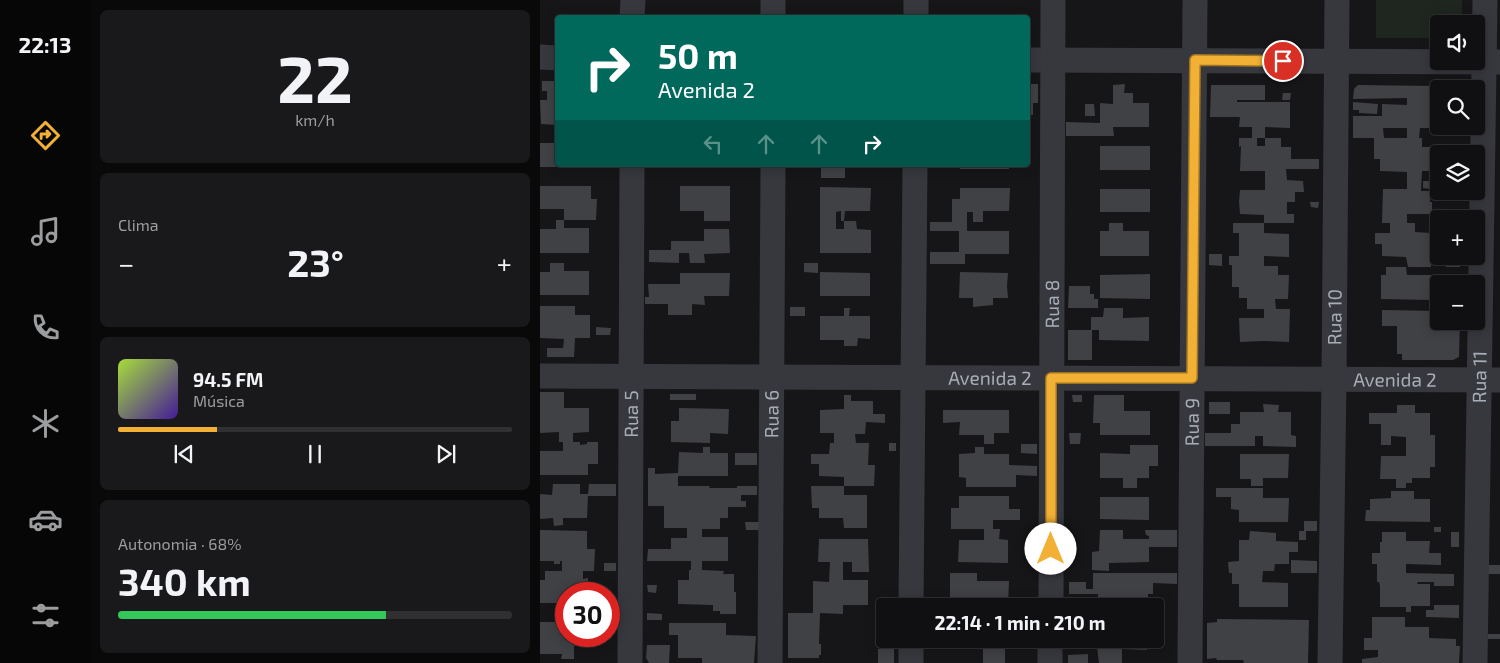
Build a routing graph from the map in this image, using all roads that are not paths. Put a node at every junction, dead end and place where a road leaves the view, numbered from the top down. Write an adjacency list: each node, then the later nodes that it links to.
1 (632, 0): 8 (street)
2 (773, 0): 9 (street)
3 (916, 0): 10 (street)
4 (1053, 0): 14 (street, Rua 8)
5 (1195, 0): 15 (street, Rua 9)
6 (1337, 0): 16 (street, Rua 10)
7 (1484, 0): 17 (street, Rua 11)
8 (632, 15)
9 (773, 15)
10 (916, 15)
11 (540, 57): 12 (street)
12 (555, 58)
13 (1030, 60): 14 (street)
14 (1053, 60): 15 (street); 25 (street, Rua 8)
15 (1195, 60): 16 (street); 26 (street, Rua 9)
16 (1336, 61): 17 (street); 27 (street, Rua 10)
17 (1492, 62): 28 (street, Rua 11)
18 (632, 167): 22 (street, Rua 5)
19 (773, 167): 23 (street, Rua 6)
20 (915, 167): 24 (street)
21 (540, 376): 22 (street, Avenida 2)
22 (631, 376): 23 (street, Avenida 2); 33 (street, Rua 5)
23 (772, 377): 24 (street, Avenida 2); 34 (street, Rua 6)
24 (913, 377): 25 (street, Avenida 2); 29 (street)
25 (1051, 378): 26 (street, Avenida 2); 30 (street, Rua 8)
26 (1192, 378): 27 (street, Avenida 2); 37 (street, Rua 9)
27 (1334, 379): 28 (street, Avenida 2); 38 (street, Rua 10)
28 (1489, 380): 39 (street, Rua 11)
29 (912, 598)
30 (1050, 598)
31 (911, 648): 35 (street)
32 (1050, 648): 36 (street)
33 (630, 663)
34 (770, 663)
35 (911, 663)
36 (1050, 663)
37 (1190, 663)
38 (1330, 663)
39 (1475, 663)

